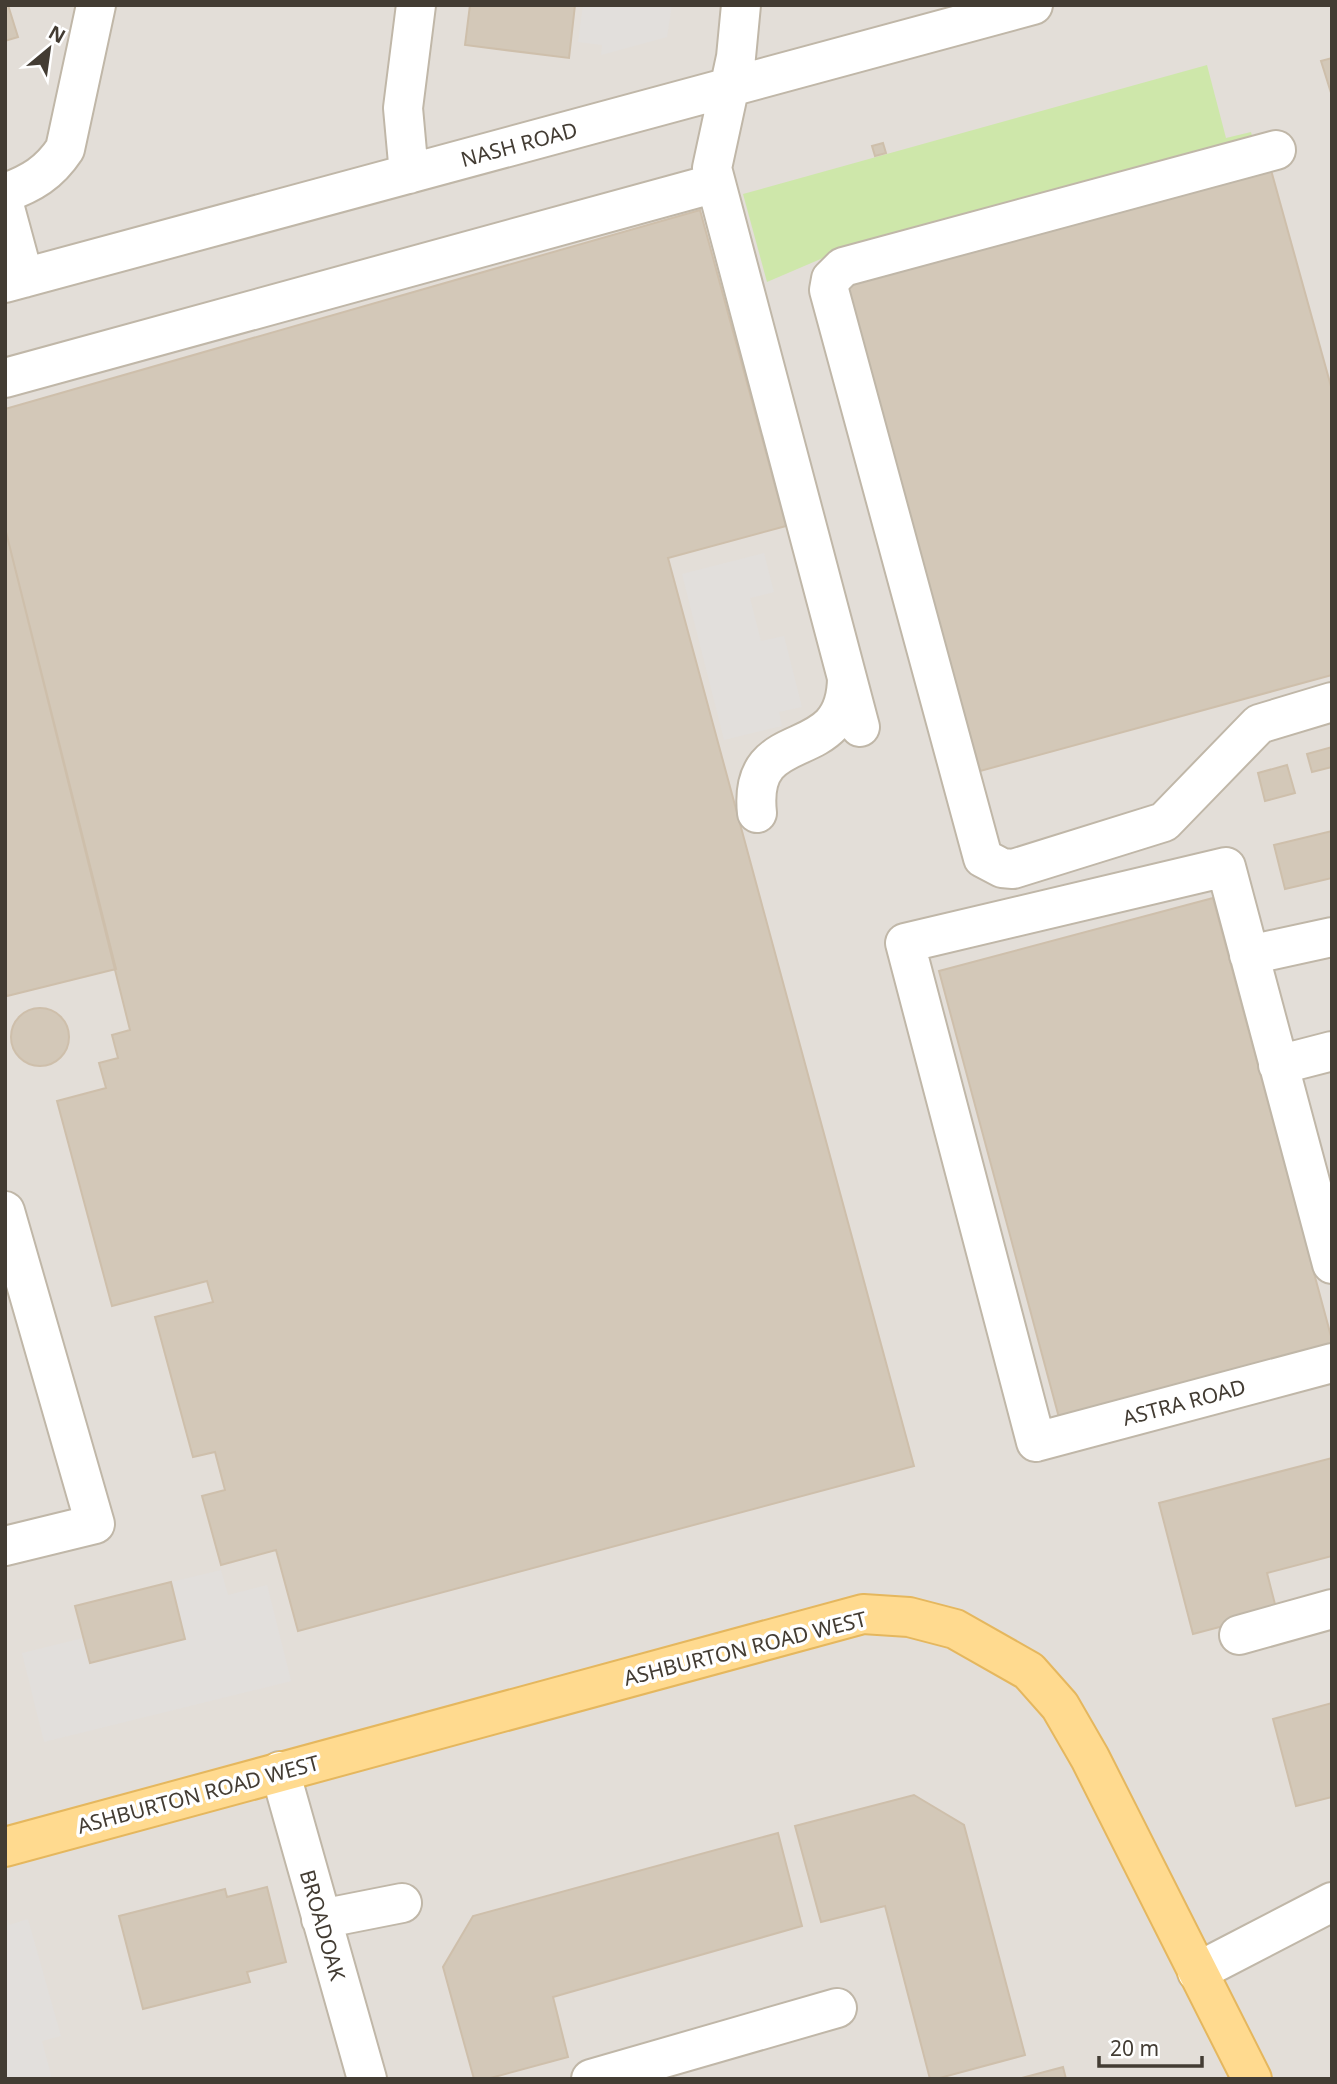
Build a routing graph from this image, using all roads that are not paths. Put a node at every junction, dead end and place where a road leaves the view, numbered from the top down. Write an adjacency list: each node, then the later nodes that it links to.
1 (96, 5): 9 (street)
2 (416, 5): 7 (street)
3 (741, 5): 5 (street)
4 (1016, 8): 5 (street, NASH ROAD)
5 (729, 88): 7 (street, NASH ROAD); 8 (street)
6 (1276, 150): 14 (street)
7 (409, 174): 11 (street, NASH ROAD)
8 (716, 183): 12 (street); 13 (street)
9 (5, 193)
10 (5, 208): 11 (street)
11 (14, 280)
12 (5, 378)
13 (847, 678): 15 (street); 16 (street)
14 (1332, 702)
15 (860, 727)
16 (757, 813)
17 (1332, 937): 18 (street)
18 (1249, 955): 20 (street); 23 (street, ASTRA ROAD)
19 (1332, 1051): 20 (street)
20 (1279, 1065): 22 (street)
21 (5, 1211): 24 (street)
22 (1332, 1264)
23 (1332, 1363)
24 (5, 1546)
25 (1332, 1609): 26 (street)
26 (1238, 1635)
27 (280, 1771): 28 (main road, ASHBURTON ROAD WEST); 31 (street, BROADOAK); 32 (main road, ASHBURTON ROAD WEST)
28 (5, 1847)
29 (1332, 1902): 32 (street)
30 (402, 1903): 31 (street)
31 (321, 1919): 34 (street, BROADOAK)
32 (1197, 1972): 36 (main road, ASHBURTON ROAD WEST)
33 (837, 2008): 35 (street)
34 (367, 2079)
35 (591, 2079)
36 (1252, 2079)

